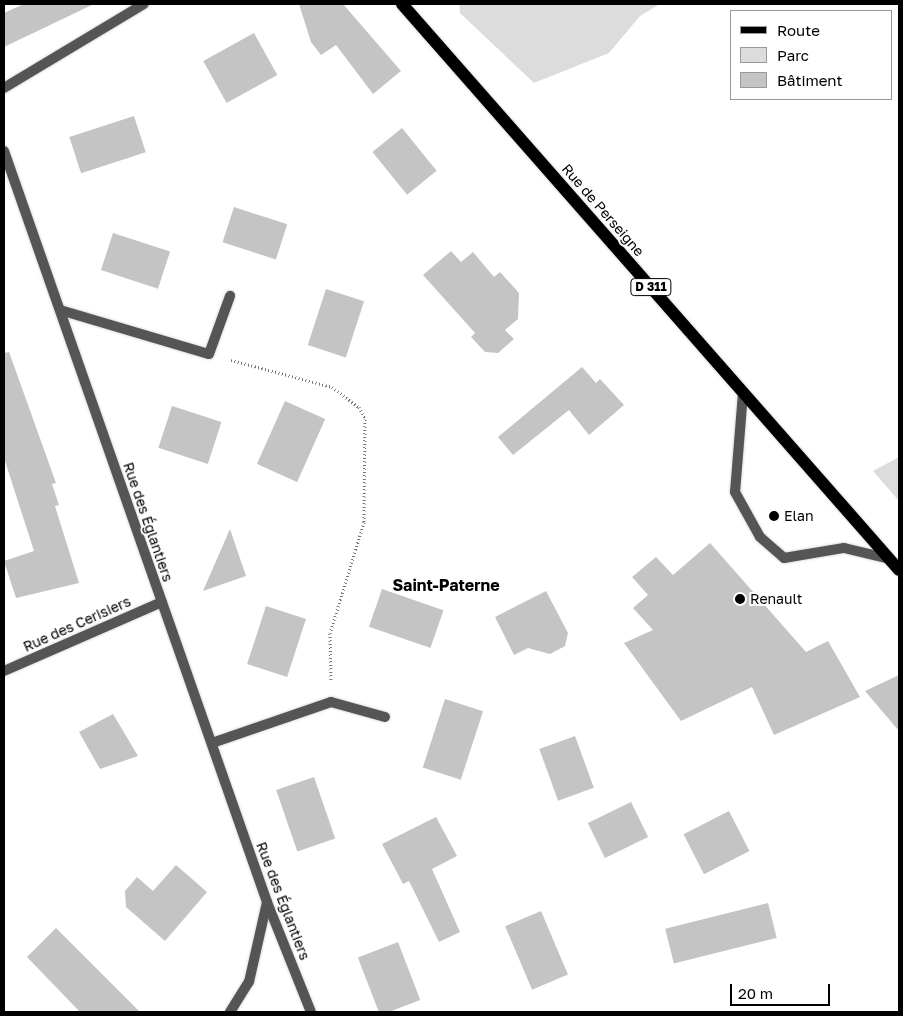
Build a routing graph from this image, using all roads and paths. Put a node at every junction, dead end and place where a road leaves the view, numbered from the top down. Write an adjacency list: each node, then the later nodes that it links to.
1 (144, 4): 3 (street)
2 (402, 4): 8 (main road, Rue de Perseigne / D 311)
3 (4, 88)
4 (4, 151): 6 (street, Rue des Églantiers)
5 (230, 296): 7 (street)
6 (60, 310): 7 (street); 11 (street, Rue des Églantiers)
7 (209, 354): 13 (path)
8 (743, 393): 9 (main road, Rue de Perseigne / D 311); 9 (street)
9 (890, 559): 10 (main road, Rue de Perseigne / D 311)
10 (899, 570)
11 (162, 602): 12 (street, Rue des Cerisiers); 15 (street, Rue des Églantiers)
12 (4, 671)
13 (331, 702): 14 (street); 15 (street)
14 (384, 717)
15 (212, 743): 16 (street, Rue des Églantiers)
16 (267, 902): 17 (street); 18 (street, Rue des Églantiers)
17 (230, 1012)
18 (311, 1012)

